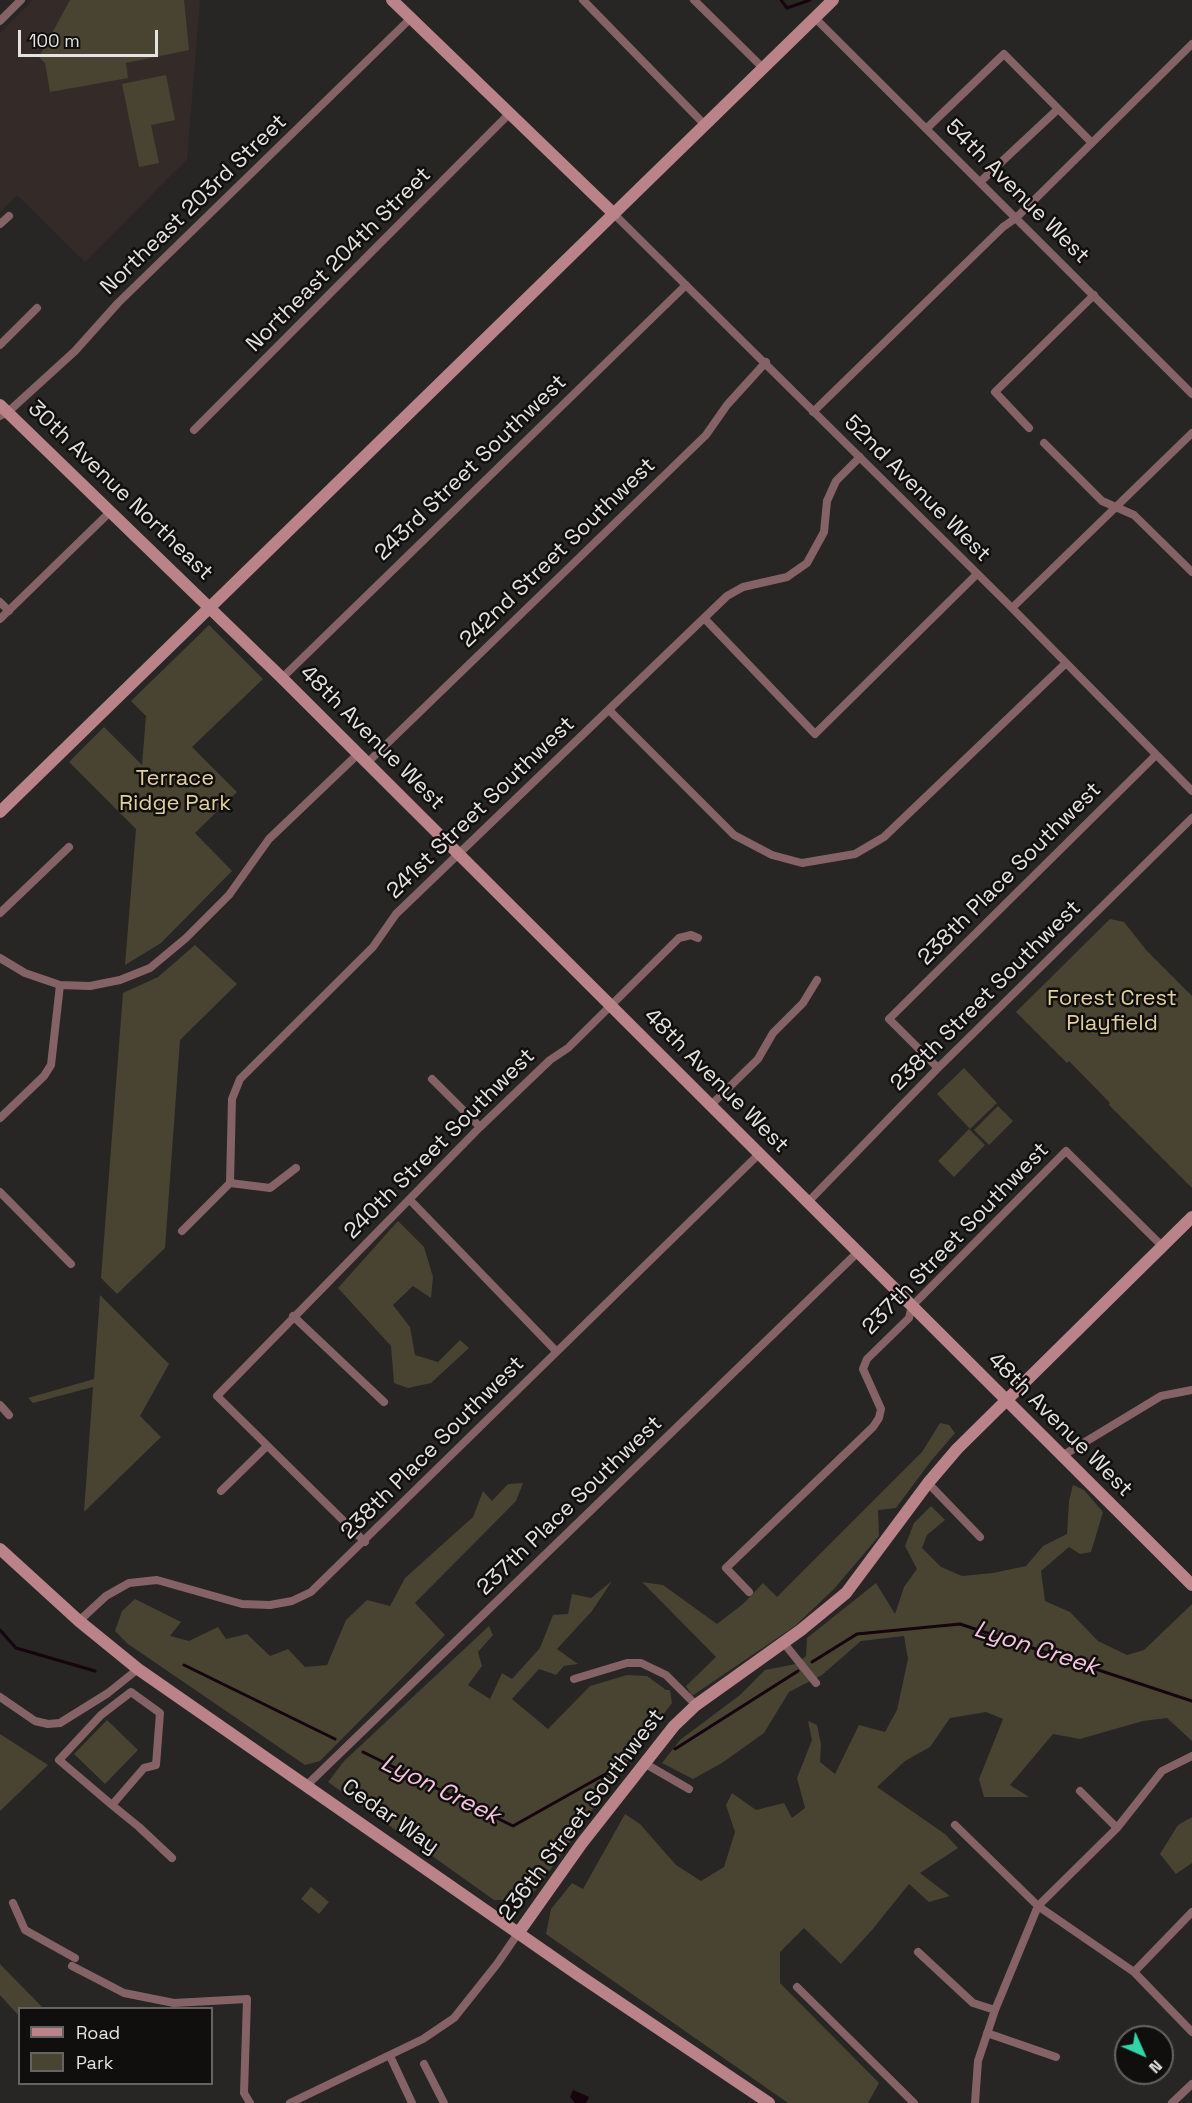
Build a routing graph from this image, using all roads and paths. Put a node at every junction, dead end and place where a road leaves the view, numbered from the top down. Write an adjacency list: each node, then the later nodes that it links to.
1 (21, 0): 8 (street)
2 (392, 0): 6 (main road)
3 (583, 0): 13 (street)
4 (694, 0): 10 (street)
5 (833, 0): 7 (main road)
6 (411, 18): 12 (main road); 27 (street, Northeast 203rd Street)
7 (815, 18): 10 (main road); 14 (street, 54th Avenue West)
8 (0, 21)
9 (1192, 44): 15 (street)
10 (763, 68): 13 (main road)
11 (1058, 109): 14 (street); 15 (street); 16 (street)
12 (509, 114): 17 (main road); 30 (street, Northeast 204th Street)
13 (705, 125): 17 (main road)
14 (927, 128): 16 (street, 54th Avenue West)
15 (1092, 143): 19 (street)
16 (980, 182): 19 (street, 54th Avenue West)
17 (614, 214): 21 (street, 52nd Avenue West); 39 (main road)
18 (9, 216): 20 (street)
19 (1016, 218): 22 (street, 54th Avenue West); 28 (street)
20 (0, 225)
21 (686, 285): 25 (street, 52nd Avenue West); 45 (street, 243rd Street Southwest)
22 (1094, 295): 26 (street, 54th Avenue West); 29 (street)
23 (37, 308): 24 (street)
24 (0, 345)
25 (766, 362): 28 (street, 52nd Avenue West); 48 (street, 242nd Street Southwest)
26 (1192, 394)
27 (3, 411): 35 (main road, 30th Avenue Northeast)
28 (813, 412): 33 (street, 52nd Avenue West)
29 (1029, 428)
30 (194, 430)
31 (1192, 433): 34 (street)
32 (1044, 443): 34 (street)
33 (860, 457): 37 (street, 52nd Avenue West); 42 (street, 241st Street Southwest)
34 (1117, 506): 36 (street); 40 (street)
35 (111, 511): 39 (main road, 30th Avenue Northeast); 41 (street)
36 (1192, 572)
37 (976, 574): 40 (street, 52nd Avenue West); 42 (street)
38 (0, 602): 41 (street)
39 (210, 607): 45 (main road, 48th Avenue West); 50 (main road)
40 (1012, 608): 44 (street, 52nd Avenue West)
41 (9, 611): 43 (street)
42 (704, 618): 46 (street, 241st Street Southwest)
43 (0, 619)
44 (1066, 663): 46 (street); 47 (street, 52nd Avenue West)
45 (282, 678): 48 (main road, 48th Avenue West)
46 (609, 710): 53 (street, 241st Street Southwest)
47 (1156, 755): 49 (street, 52nd Avenue West); 60 (street, 238th Place Southwest)
48 (362, 759): 53 (main road, 48th Avenue West); 58 (street, 242nd Street Southwest)
49 (1192, 791)
50 (0, 812)
51 (1192, 818): 60 (street, 238th Street Southwest)
52 (69, 847): 54 (street)
53 (458, 854): 59 (main road, 48th Avenue West); 67 (street, 241st Street Southwest)
54 (0, 913)
55 (698, 938): 59 (street, 240th Street Southwest)
56 (0, 958): 58 (street, 242nd Street Southwest)
57 (817, 980): 62 (street)
58 (60, 985): 63 (street)
59 (610, 1005): 62 (main road, 48th Avenue West); 64 (street, 240th Street Southwest)
60 (938, 1068): 70 (street, 238th Street Southwest)
61 (432, 1079): 64 (street)
62 (710, 1106): 65 (main road, 48th Avenue West)
63 (0, 1118)
64 (480, 1127): 69 (street, 240th Street Southwest)
65 (759, 1154): 70 (main road, 48th Avenue West); 78 (street, 238th Place Southwest)
66 (296, 1168): 67 (street)
67 (230, 1183): 72 (street)
68 (0, 1192): 75 (street)
69 (410, 1200): 77 (street, 240th Street Southwest); 78 (street)
70 (808, 1202): 74 (main road, 48th Avenue West)
71 (1192, 1217): 73 (main road, 236th Street Southwest)
72 (182, 1231)
73 (1162, 1246): 76 (street, 237th Street Southwest); 80 (main road, 236th Street Southwest)
74 (857, 1253): 76 (main road, 48th Avenue West); 102 (street, 237th Place Southwest)
75 (70, 1264)
76 (912, 1306): 80 (main road, 48th Avenue West); 92 (street, 237th Street Southwest)
77 (293, 1317): 81 (street); 84 (street, 240th Street Southwest)
78 (556, 1352): 89 (street, 238th Place Southwest)
79 (1192, 1390): 85 (street)
80 (1007, 1400): 85 (main road, 48th Avenue West); 86 (main road, 236th Street Southwest)
81 (384, 1402)
82 (0, 1405): 83 (street)
83 (9, 1415)
84 (267, 1446): 87 (street); 89 (street)
85 (1062, 1456): 91 (main road, 48th Avenue West)
86 (928, 1484): 88 (street); 94 (main road, 236th Street Southwest)
87 (221, 1491)
88 (980, 1537)
89 (365, 1542): 93 (street, 238th Place Southwest)
90 (0, 1549): 93 (main road, Cedar Way)
91 (1192, 1585)
92 (748, 1593)
93 (79, 1621): 95 (main road, Cedar Way)
94 (783, 1642): 97 (street); 99 (main road, 236th Street Southwest)
95 (138, 1669): 98 (street); 102 (main road, Cedar Way)
96 (574, 1679): 99 (street)
97 (816, 1683)
98 (0, 1697)
99 (696, 1705): 101 (main road, 236th Street Southwest)
100 (1192, 1756): 107 (street)
101 (644, 1763): 103 (street); 112 (main road, 236th Street Southwest)
102 (307, 1785): 112 (main road, Cedar Way)
103 (689, 1789)
104 (1080, 1791): 107 (street)
105 (112, 1805): 105 (street); 108 (street)
106 (955, 1825): 110 (street)
107 (1117, 1827): 110 (street)
108 (172, 1858)
109 (13, 1903): 124 (street)
110 (1038, 1906): 114 (street); 116 (street)
111 (1192, 1912): 114 (street)
112 (519, 1932): 119 (street, 236th Street Southwest); 128 (main road, Cedar Way)
113 (918, 1952): 116 (street)
114 (1134, 1972): 117 (street)
115 (796, 1987): 123 (street)
116 (995, 2010): 118 (street)
117 (1192, 2032)
118 (987, 2033): 120 (street); 129 (street)
119 (390, 2056): 125 (street, 236th Street Southwest); 126 (street)
120 (1056, 2057)
121 (424, 2064): 127 (street)
122 (1192, 2084): 130 (street)
123 (913, 2102)
124 (250, 2103)
125 (290, 2103)
126 (412, 2103)
127 (444, 2103)
128 (769, 2103)
129 (974, 2103)
130 (1172, 2103)

